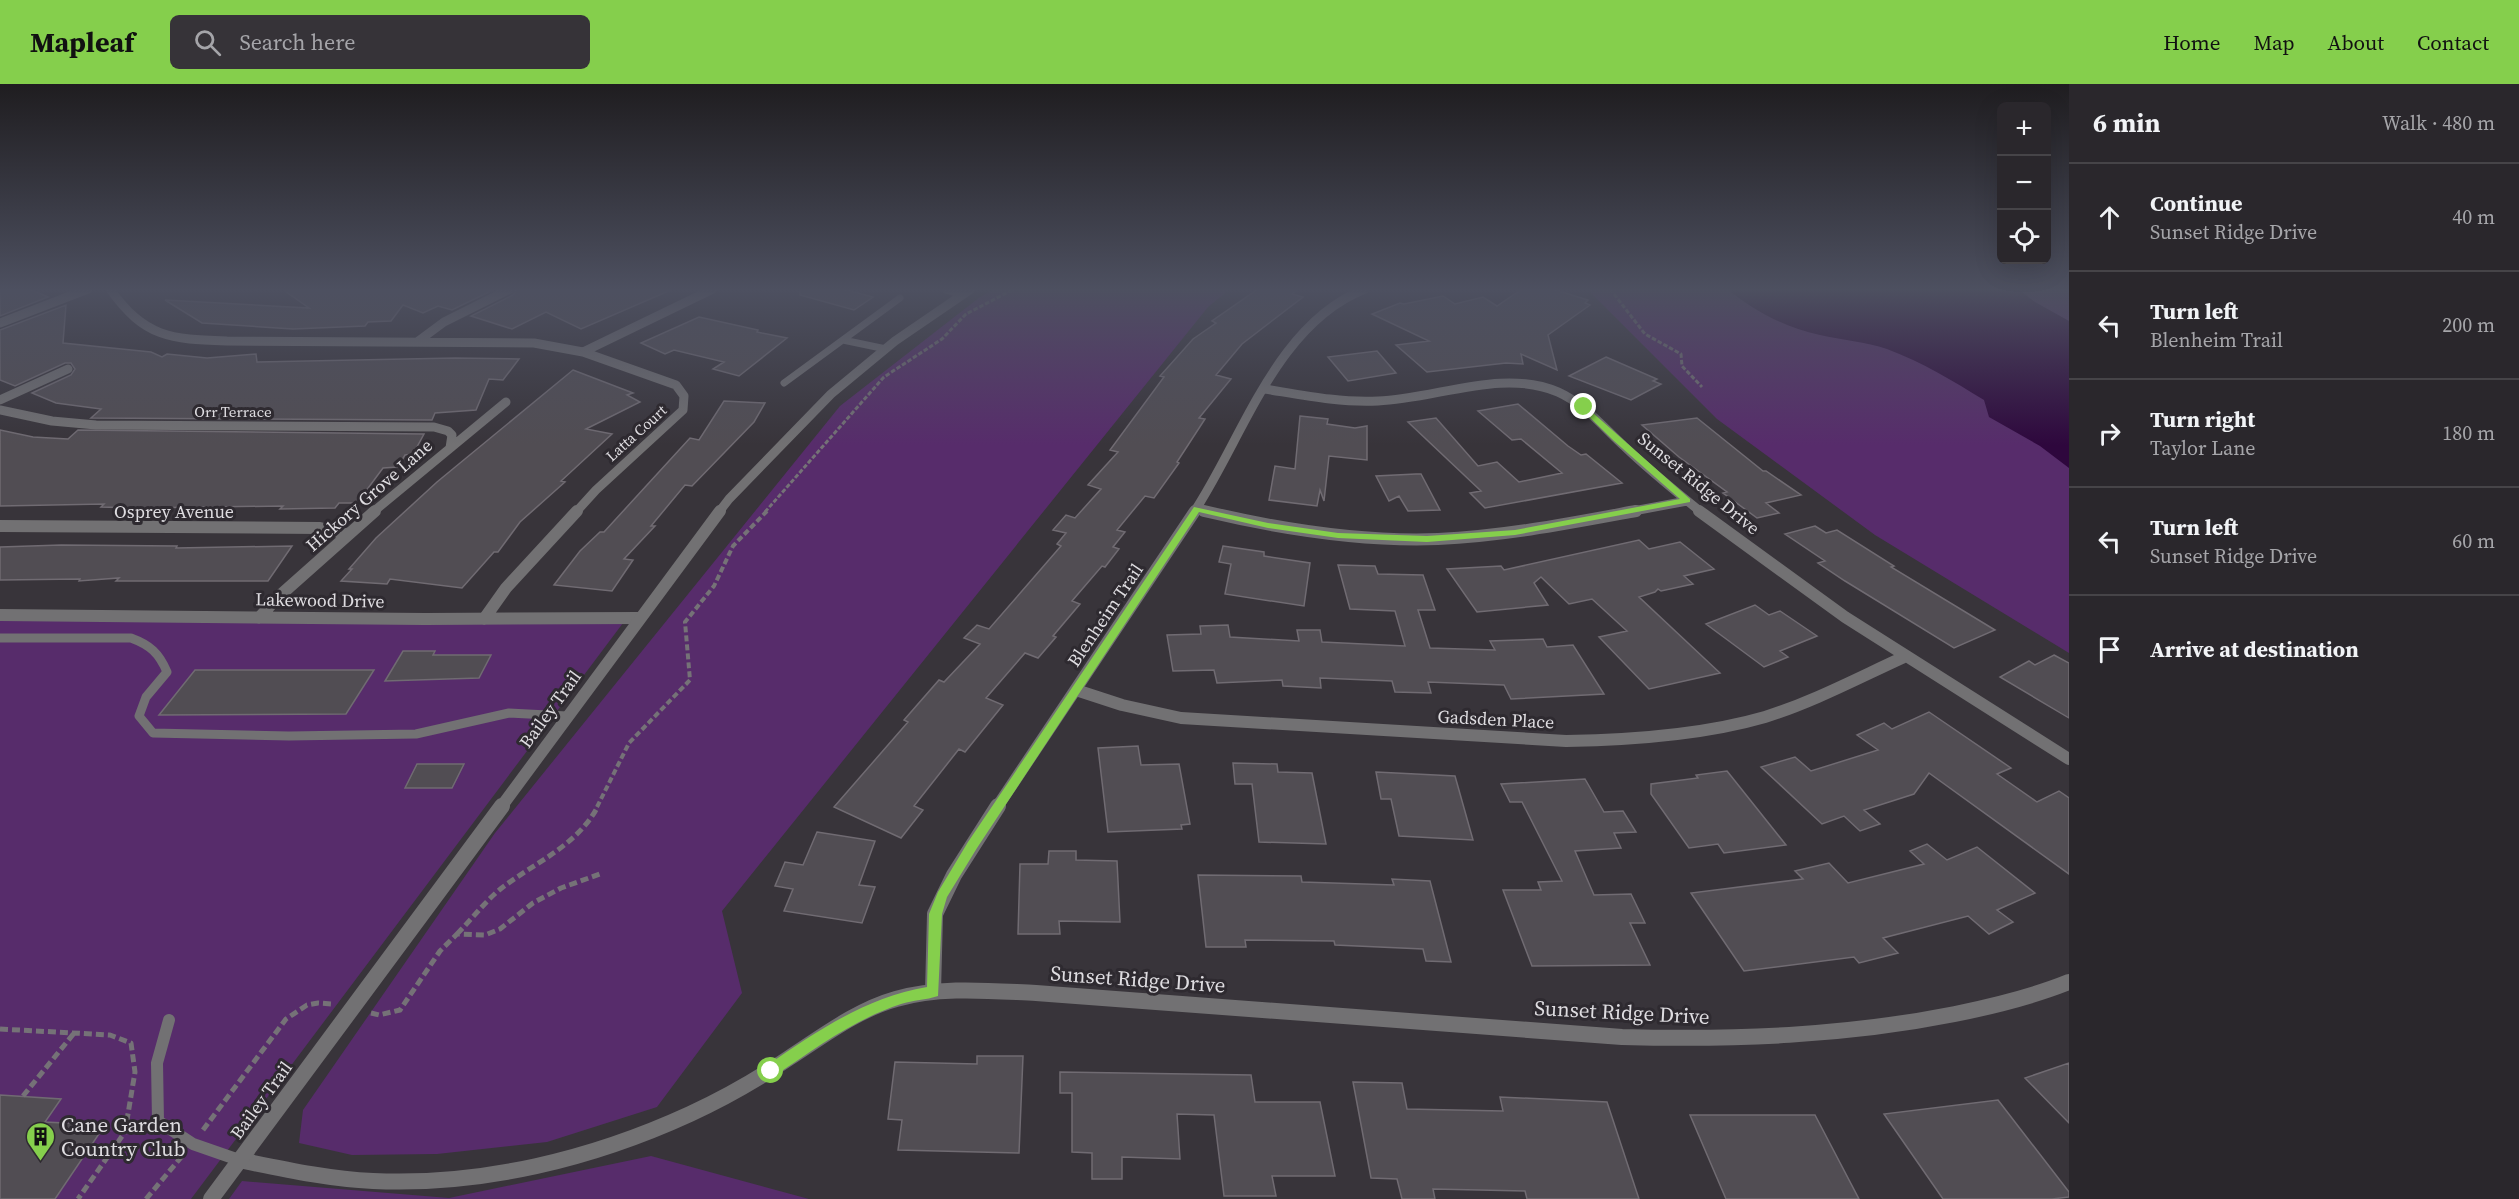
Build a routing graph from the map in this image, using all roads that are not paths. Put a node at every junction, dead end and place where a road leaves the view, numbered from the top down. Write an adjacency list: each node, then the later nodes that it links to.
1 (233, 341): 7 (street, Latta Court)
2 (605, 341): 9 (street)
3 (842, 341): 11 (lane)
4 (848, 341): 8 (lane)
5 (897, 341): 8 (street, Bailey Trail)
6 (1298, 341): 12 (street, Blenheim Trail)
7 (417, 342): 9 (street, Latta Court)
8 (886, 349): 23 (street, Bailey Trail)
9 (584, 352): 24 (street, Latta Court)
10 (68, 369): 13 (street)
11 (784, 383)
12 (1265, 389): 17 (street, Sunset Ridge Drive); 18 (street, Blenheim Trail)
13 (0, 400)
14 (506, 402): 16 (street, Hickory Grove Lane)
15 (0, 410): 16 (street, Orr Terrace)
16 (450, 448): 20 (street, Hickory Grove Lane)
17 (1687, 501): 18 (street); 26 (street, Sunset Ridge Drive)
18 (1197, 509): 27 (street, Blenheim Trail)
19 (0, 526): 20 (street, Osprey Avenue)
20 (348, 534): 22 (street, Hickory Grove Lane)
21 (0, 615): 22 (street, Lakewood Drive)
22 (259, 618): 24 (street, Lakewood Drive)
23 (639, 618): 24 (street, Lakewood Drive); 28 (street, Bailey Trail)
24 (484, 619)
25 (0, 638): 28 (lane)
26 (1904, 657): 27 (street, Gadsden Place); 29 (street, Sunset Ridge Drive)
27 (1076, 690): 31 (street, Blenheim Trail)
28 (567, 716): 33 (street, Bailey Trail)
29 (2069, 759)
30 (2069, 982): 31 (street, Sunset Ridge Drive)
31 (933, 992): 33 (street, Sunset Ridge Drive)
32 (169, 1020): 33 (lane)
33 (239, 1160): 34 (street, Bailey Trail)
34 (210, 1199)

